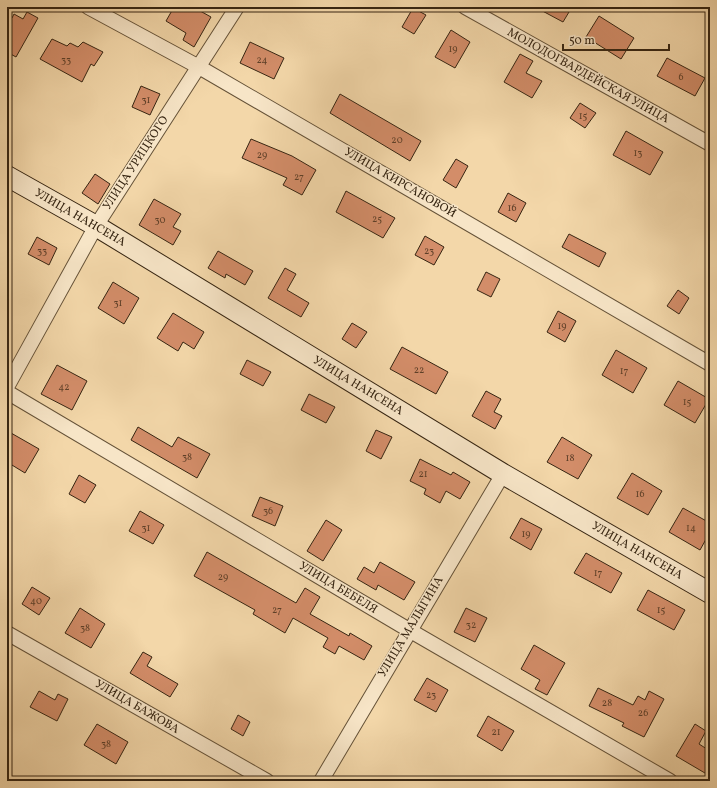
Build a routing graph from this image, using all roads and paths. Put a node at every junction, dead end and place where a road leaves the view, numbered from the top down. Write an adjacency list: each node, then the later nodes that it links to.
1 (88, 7): 4 (street, УЛИЦА КИРСАНОВОЙ)
2 (237, 7): 4 (street, УЛИЦА УРИЦКОГО)
3 (465, 7): 5 (street, МОЛОДОГВАРДЕЙСКАЯ УЛИЦА)
4 (199, 67): 7 (street, УЛИЦА УРИЦКОГО); 8 (street, УЛИЦА КИРСАНОВОЙ)
5 (710, 144)
6 (7, 176): 7 (main road, УЛИЦА НАНСЕНА)
7 (96, 226): 9 (street, УЛИЦА УРИЦКОГО); 11 (main road, УЛИЦА НАНСЕНА)
8 (710, 364)
9 (7, 387)
10 (7, 392): 13 (street, УЛИЦА БЕБЕЛЯ)
11 (503, 474): 12 (main road, УЛИЦА НАНСЕНА); 13 (street, УЛИЦА МАЛЫГИНА)
12 (710, 593)
13 (409, 630): 16 (street, УЛИЦА МАЛЫГИНА); 17 (street, УЛИЦА БЕБЕЛЯ)
14 (7, 633): 15 (street, УЛИЦА БАЖОВА)
15 (267, 781)
16 (321, 781)
17 (670, 781)

